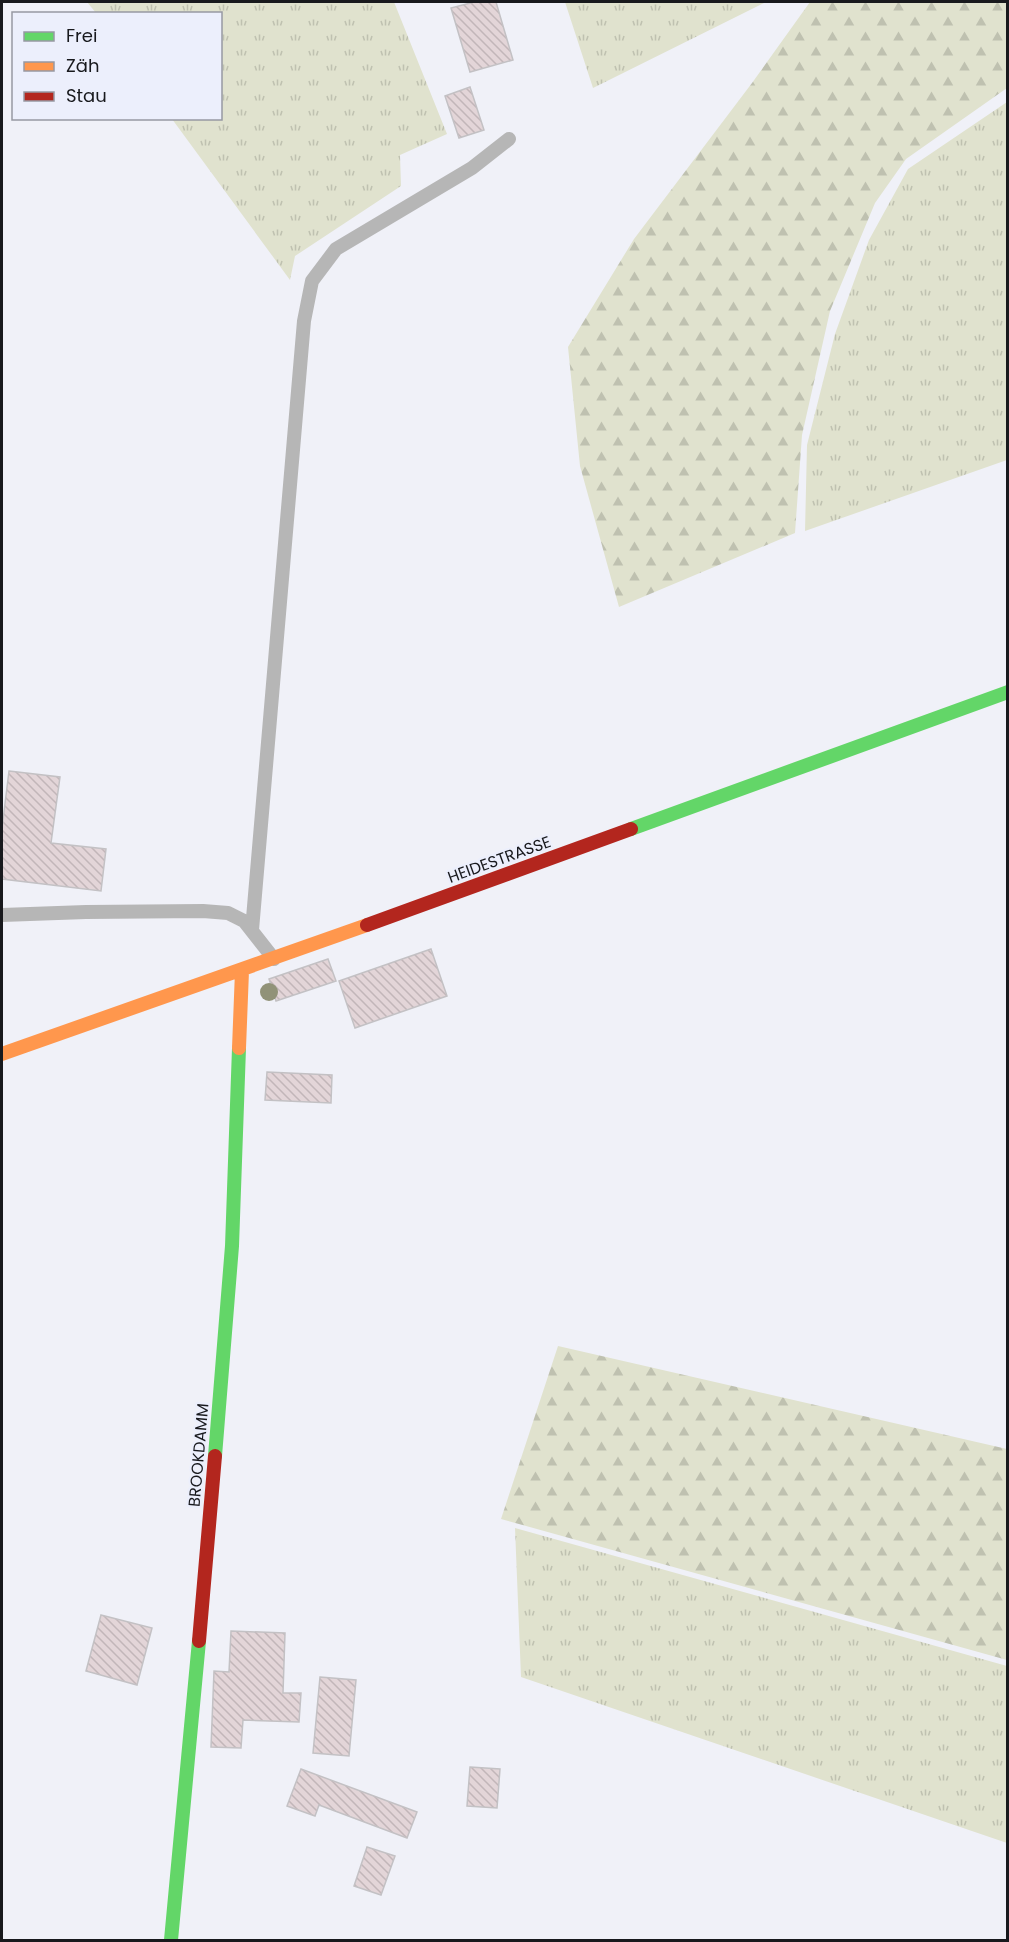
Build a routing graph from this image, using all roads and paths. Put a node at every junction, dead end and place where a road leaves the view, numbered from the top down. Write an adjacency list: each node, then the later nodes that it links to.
1 (509, 139): 4 (lane)
2 (1008, 692): 5 (street, HEIDESTRASSE)
3 (2, 915): 4 (lane)
4 (252, 930): 5 (lane)
5 (274, 959): 6 (street, HEIDESTRASSE)
6 (242, 971): 7 (street, HEIDESTRASSE); 8 (street, BROOKDAMM)
7 (2, 1054)
8 (171, 1941)

